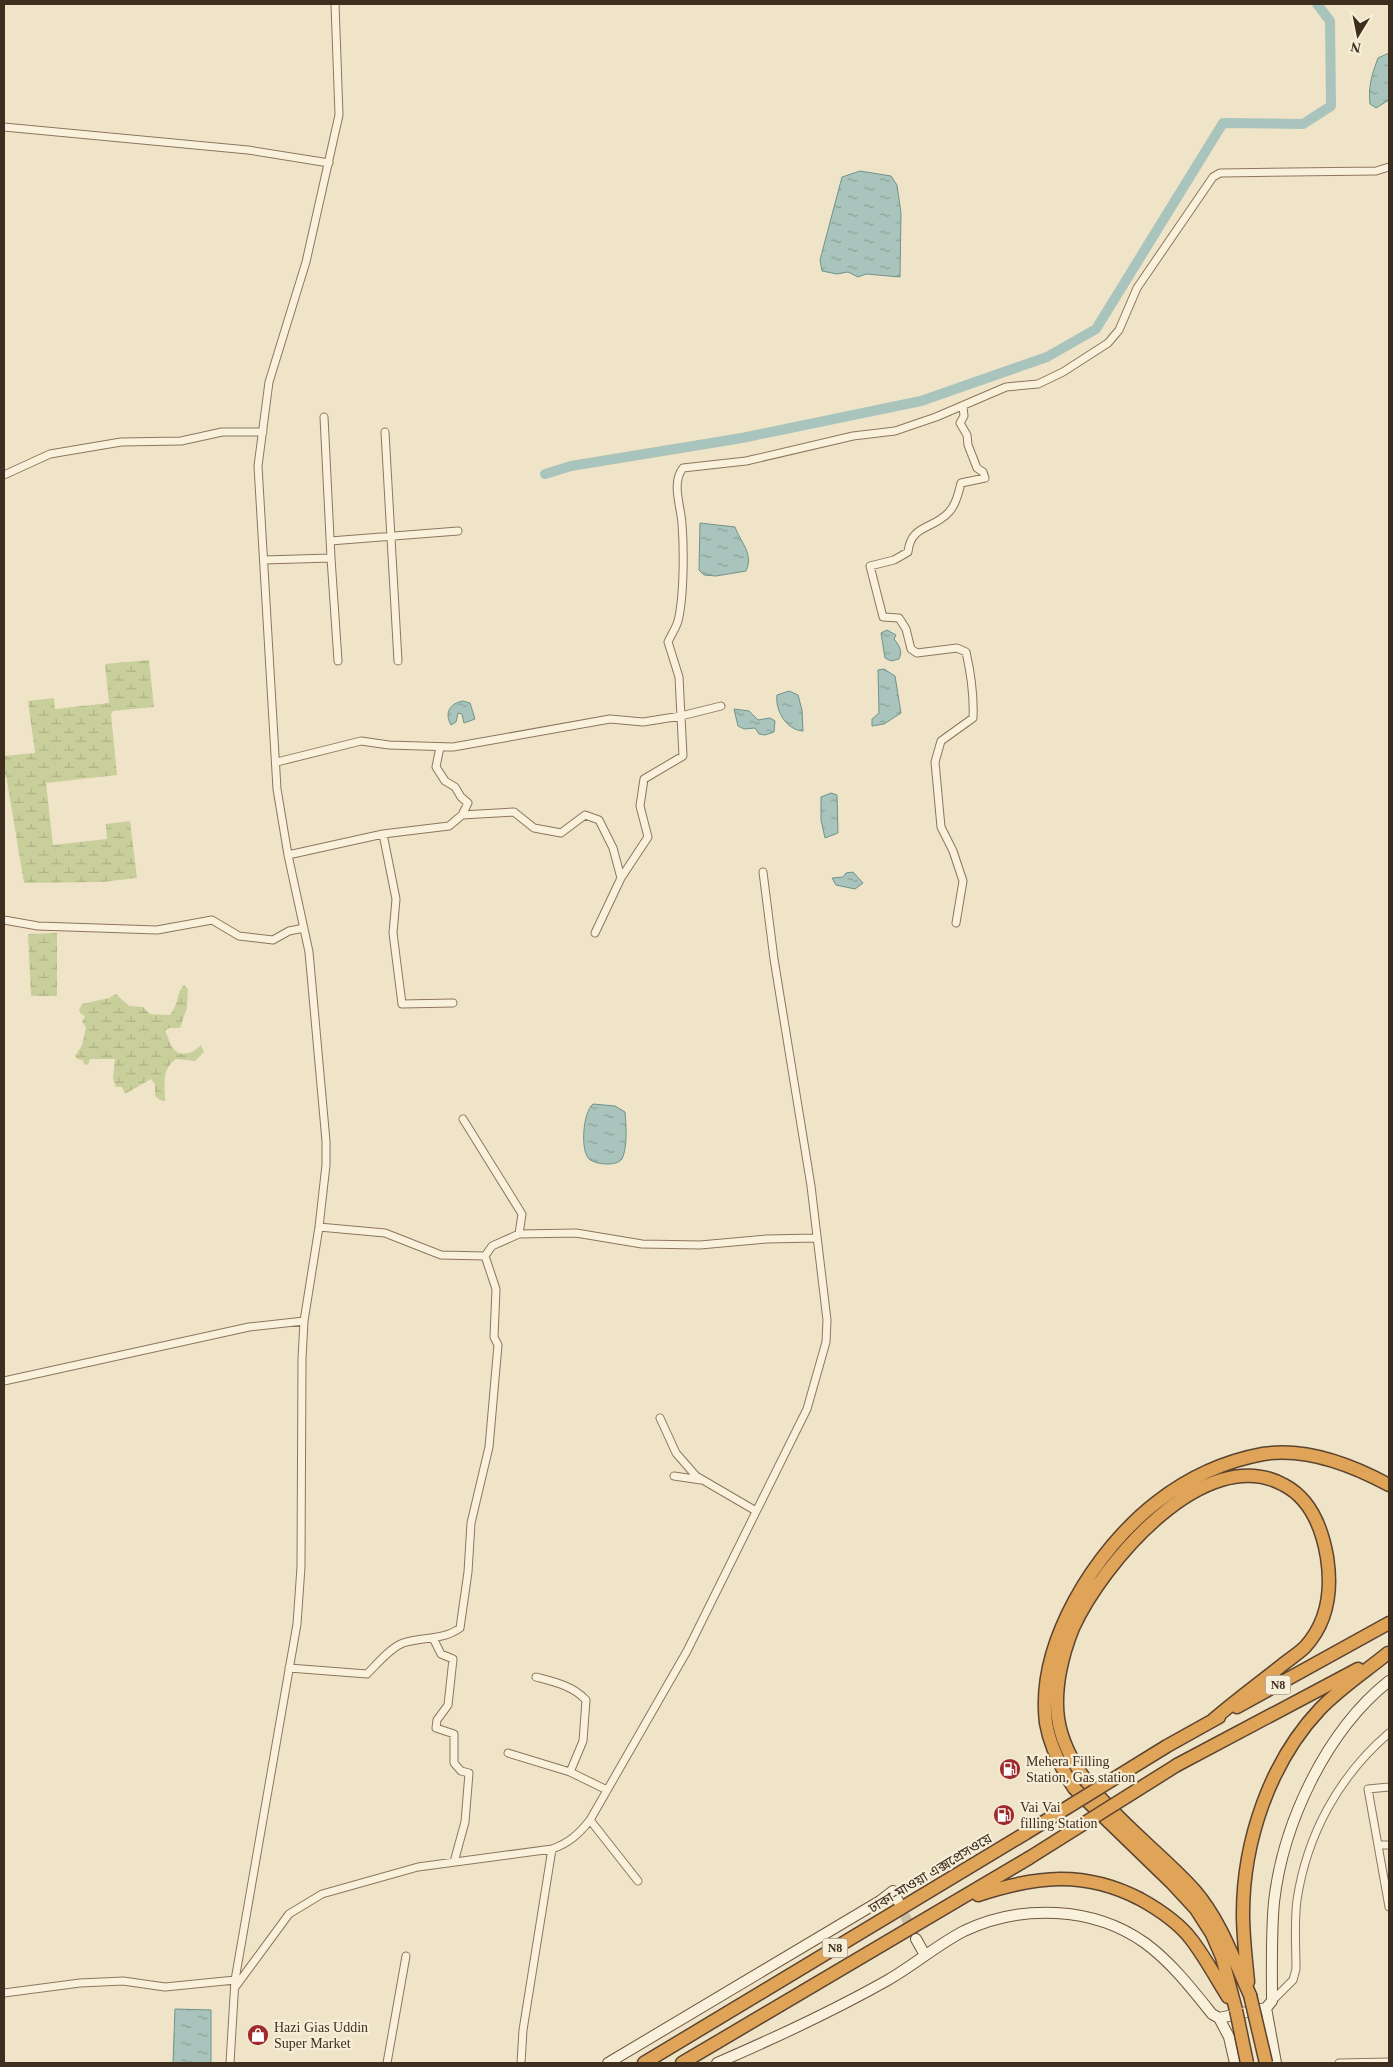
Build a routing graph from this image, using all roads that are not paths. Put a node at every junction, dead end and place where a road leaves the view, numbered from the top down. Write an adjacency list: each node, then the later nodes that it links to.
1 (335, 4): 3 (street)
2 (4, 127): 3 (street)
3 (329, 163): 7 (street)
4 (1389, 167): 5 (street)
5 (962, 406): 18 (street); 27 (street)
6 (324, 417): 12 (street)
7 (263, 432): 9 (street); 14 (street)
8 (385, 432): 11 (street)
9 (4, 475)
10 (458, 531): 11 (street)
11 (391, 536): 12 (street); 16 (street)
12 (330, 541): 13 (street)
13 (331, 558): 14 (street); 15 (street)
14 (264, 560): 20 (street)
15 (338, 661)
16 (398, 661)
17 (721, 706): 18 (street)
18 (681, 716): 19 (street); 25 (street)
19 (440, 747): 20 (street); 21 (street)
20 (277, 762): 23 (street)
21 (462, 814): 22 (street); 25 (street)
22 (383, 834): 23 (street); 30 (street)
23 (288, 855): 28 (street)
24 (763, 872): 34 (street)
25 (621, 878): 29 (street)
26 (4, 920): 28 (street)
27 (956, 923)
28 (304, 928): 32 (street)
29 (595, 933)
30 (453, 1004)
31 (462, 1119): 33 (street)
32 (319, 1228): 35 (street); 36 (street)
33 (519, 1234): 34 (street); 35 (street)
34 (817, 1238): 42 (street)
35 (484, 1256): 44 (street)
36 (304, 1321): 37 (street); 46 (street)
37 (4, 1381)
38 (660, 1418): 40 (street)
39 (674, 1476): 40 (street)
40 (704, 1480): 42 (street)
41 (1389, 1484): 71 (highway)
42 (756, 1512): 54 (street)
43 (1389, 1623): 49 (highway, ঢাকা-মাওয়া এক্সপ্রেসওয়ে / N8)
44 (433, 1638): 46 (street); 59 (street)
45 (1389, 1653): 62 (highway, N8, bridge); 69 (highway)
46 (289, 1668): 67 (street)
47 (536, 1677): 52 (street)
48 (1389, 1681): 70 (main road)
49 (1213, 1720): 69 (highway); 78 (highway, ঢাকা-মাওয়া এক্সপ্রেসওয়ে / N8, bridge)
50 (1389, 1733): 70 (street)
51 (508, 1753): 52 (street)
52 (570, 1772): 54 (street)
53 (1389, 1787): 57 (street)
54 (607, 1790): 55 (street)
55 (590, 1820): 58 (street); 60 (street)
56 (1389, 1845): 57 (street)
57 (1379, 1846): 63 (street)
58 (552, 1849): 59 (street); 76 (street)
59 (454, 1862): 67 (street)
60 (638, 1881)
61 (898, 1901): 77 (main road)
62 (957, 1901): 71 (highway); 79 (highway, N8)
63 (1389, 1905)
64 (916, 1939): 65 (main road)
65 (925, 1955): 72 (main road); 80 (main road)
66 (406, 1956): 75 (street)
67 (236, 1983): 68 (street); 74 (street)
68 (4, 1993)
69 (1250, 1994): 83 (highway, bridge)
70 (1269, 2004): 72 (main road); 84 (main road)
71 (1236, 2010): 82 (highway, bridge)
72 (1219, 2018): 81 (main road)
73 (1389, 2062): 85 (street)
74 (230, 2063)
75 (387, 2063)
76 (521, 2063)
77 (608, 2063)
78 (644, 2063)
79 (682, 2063)
80 (718, 2063)
81 (1235, 2063)
82 (1247, 2063)
83 (1266, 2063)
84 (1276, 2063)
85 (1339, 2063)

